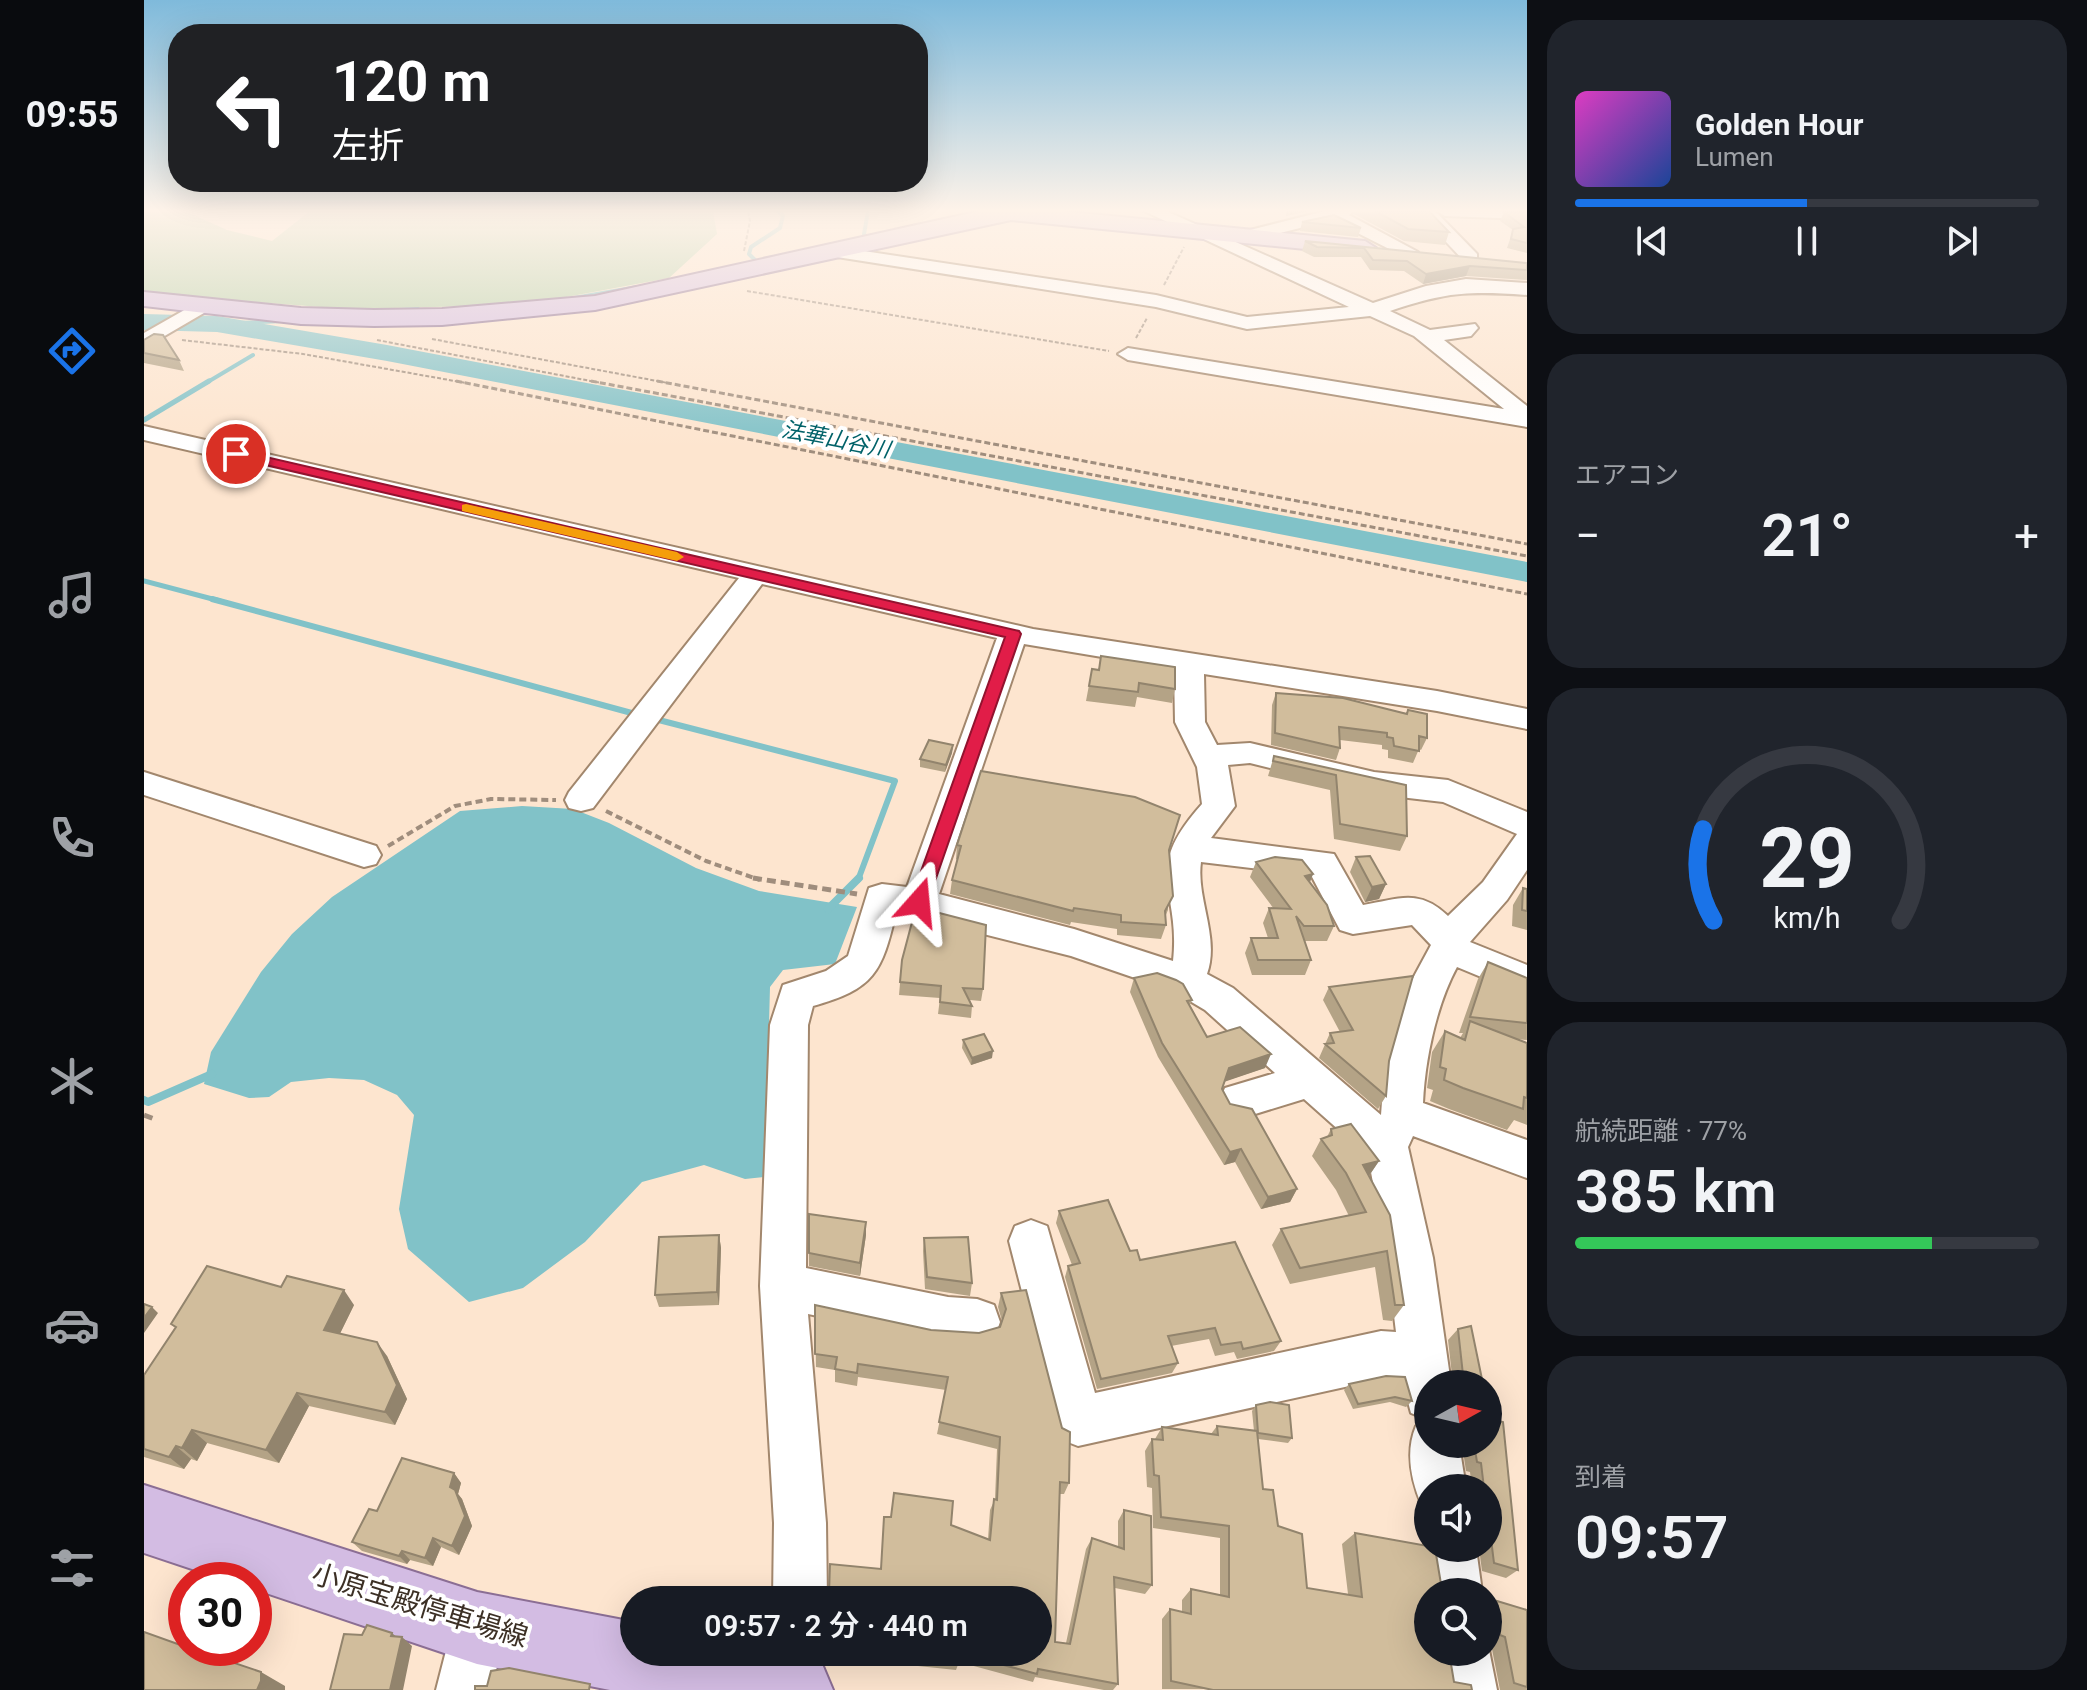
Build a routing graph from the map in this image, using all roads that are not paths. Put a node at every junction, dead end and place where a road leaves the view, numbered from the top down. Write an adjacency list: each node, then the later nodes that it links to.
1 (662, 290): 6 (main road)
2 (1084, 290): 7 (street)
3 (1327, 290): 7 (street)
4 (1434, 290): 7 (street)
5 (144, 299): 6 (main road)
6 (202, 306): 10 (street)
7 (1372, 310): 9 (street)
8 (1468, 328): 9 (street)
9 (1427, 336): 12 (street)
10 (150, 339)
11 (1128, 354): 12 (street)
12 (1527, 418)
13 (144, 433): 14 (street)
14 (755, 575): 15 (street); 20 (street)
15 (1013, 634): 16 (street); 25 (street)
16 (1189, 663): 17 (street); 18 (street)
17 (1527, 719)
18 (1207, 756): 21 (street); 22 (street)
19 (144, 783): 24 (street)
20 (581, 800)
21 (1527, 825)
22 (1189, 843): 26 (street); 27 (street)
23 (1527, 843): 26 (street)
24 (364, 855)
25 (901, 900): 27 (street); 34 (street)
26 (1450, 945): 28 (street); 31 (street)
27 (1186, 980): 29 (street)
28 (1527, 981)
29 (1309, 1080): 30 (street); 31 (street)
30 (1239, 1101)
31 (1394, 1131): 32 (street); 36 (street)
32 (1527, 1159)
33 (1031, 1241): 37 (street)
34 (783, 1286): 35 (street); 39 (street)
35 (977, 1322)
36 (1425, 1370)
37 (1414, 1371)
38 (144, 1519): 40 (main road, 小原宝殿停車場線)
39 (800, 1586)
40 (470, 1659): 42 (main road, 小原宝殿停車場線)
41 (1465, 1666): 43 (street)
42 (789, 1677)
43 (1469, 1690)

